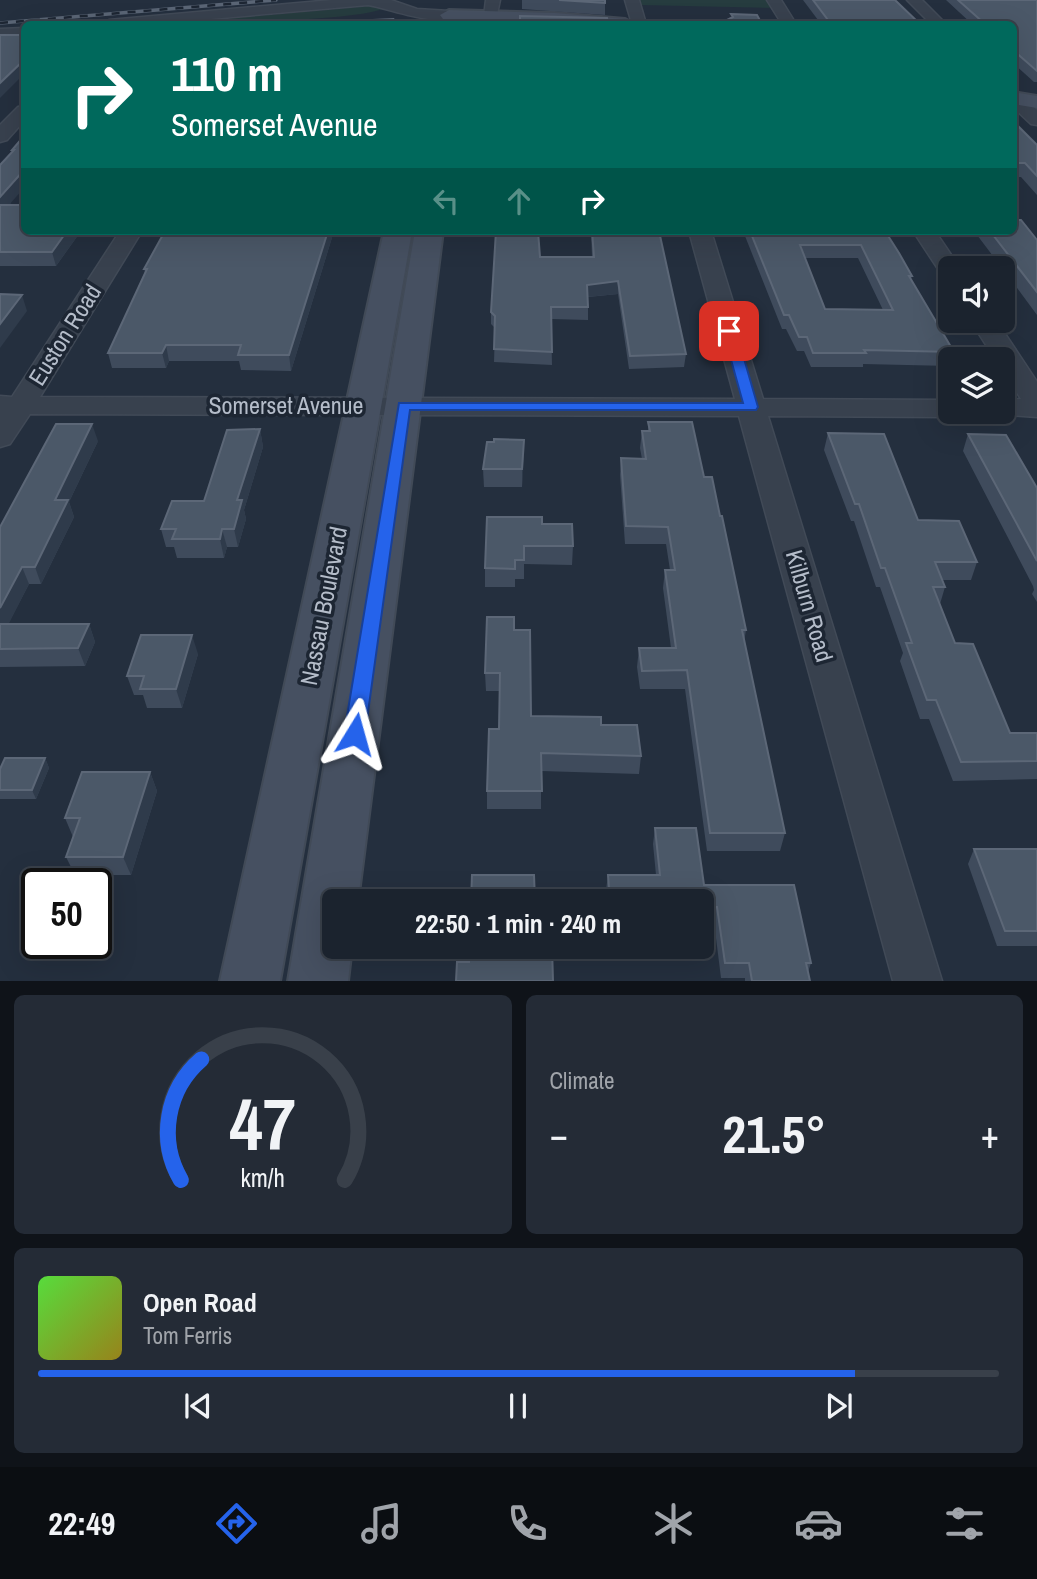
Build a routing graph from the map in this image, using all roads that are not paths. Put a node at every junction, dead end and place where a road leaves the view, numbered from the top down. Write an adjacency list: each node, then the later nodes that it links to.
1 (632, 0): 11 (street)
2 (774, 0): 12 (street)
3 (914, 0): 13 (street)
4 (390, 4): 6 (street); 7 (street); 8 (street)
5 (492, 8): 6 (main road); 10 (main road)
6 (448, 16): 7 (street)
7 (347, 18): 9 (street)
8 (141, 21)
9 (304, 21)
10 (600, 21)
11 (638, 21)
12 (787, 21)
13 (936, 21)
14 (21, 34): 15 (street)
15 (0, 36)
16 (1017, 98): 18 (main road)
17 (1017, 101): 20 (street)
18 (1037, 102)
19 (21, 114): 21 (street)
20 (1037, 120)
21 (0, 136)
22 (128, 235): 29 (street, Euston Road)
23 (398, 235): 31 (main road, Nassau Boulevard)
24 (428, 235): 31 (main road, Nassau Boulevard)
25 (701, 235): 32 (street, Kilburn Road)
26 (927, 235): 27 (street)
27 (940, 256)
28 (991, 333): 30 (street)
29 (10, 405): 31 (street, Somerset Avenue); 35 (street, Euston Road)
30 (1037, 405): 33 (street)
31 (384, 406): 32 (street, Somerset Avenue); 36 (main road, Nassau Boulevard); 37 (main road, Nassau Boulevard)
32 (751, 407): 34 (street, Somerset Avenue); 38 (street, Kilburn Road)
33 (1015, 407)
34 (938, 408)
35 (0, 438)
36 (250, 981)
37 (318, 981)
38 (918, 981)

